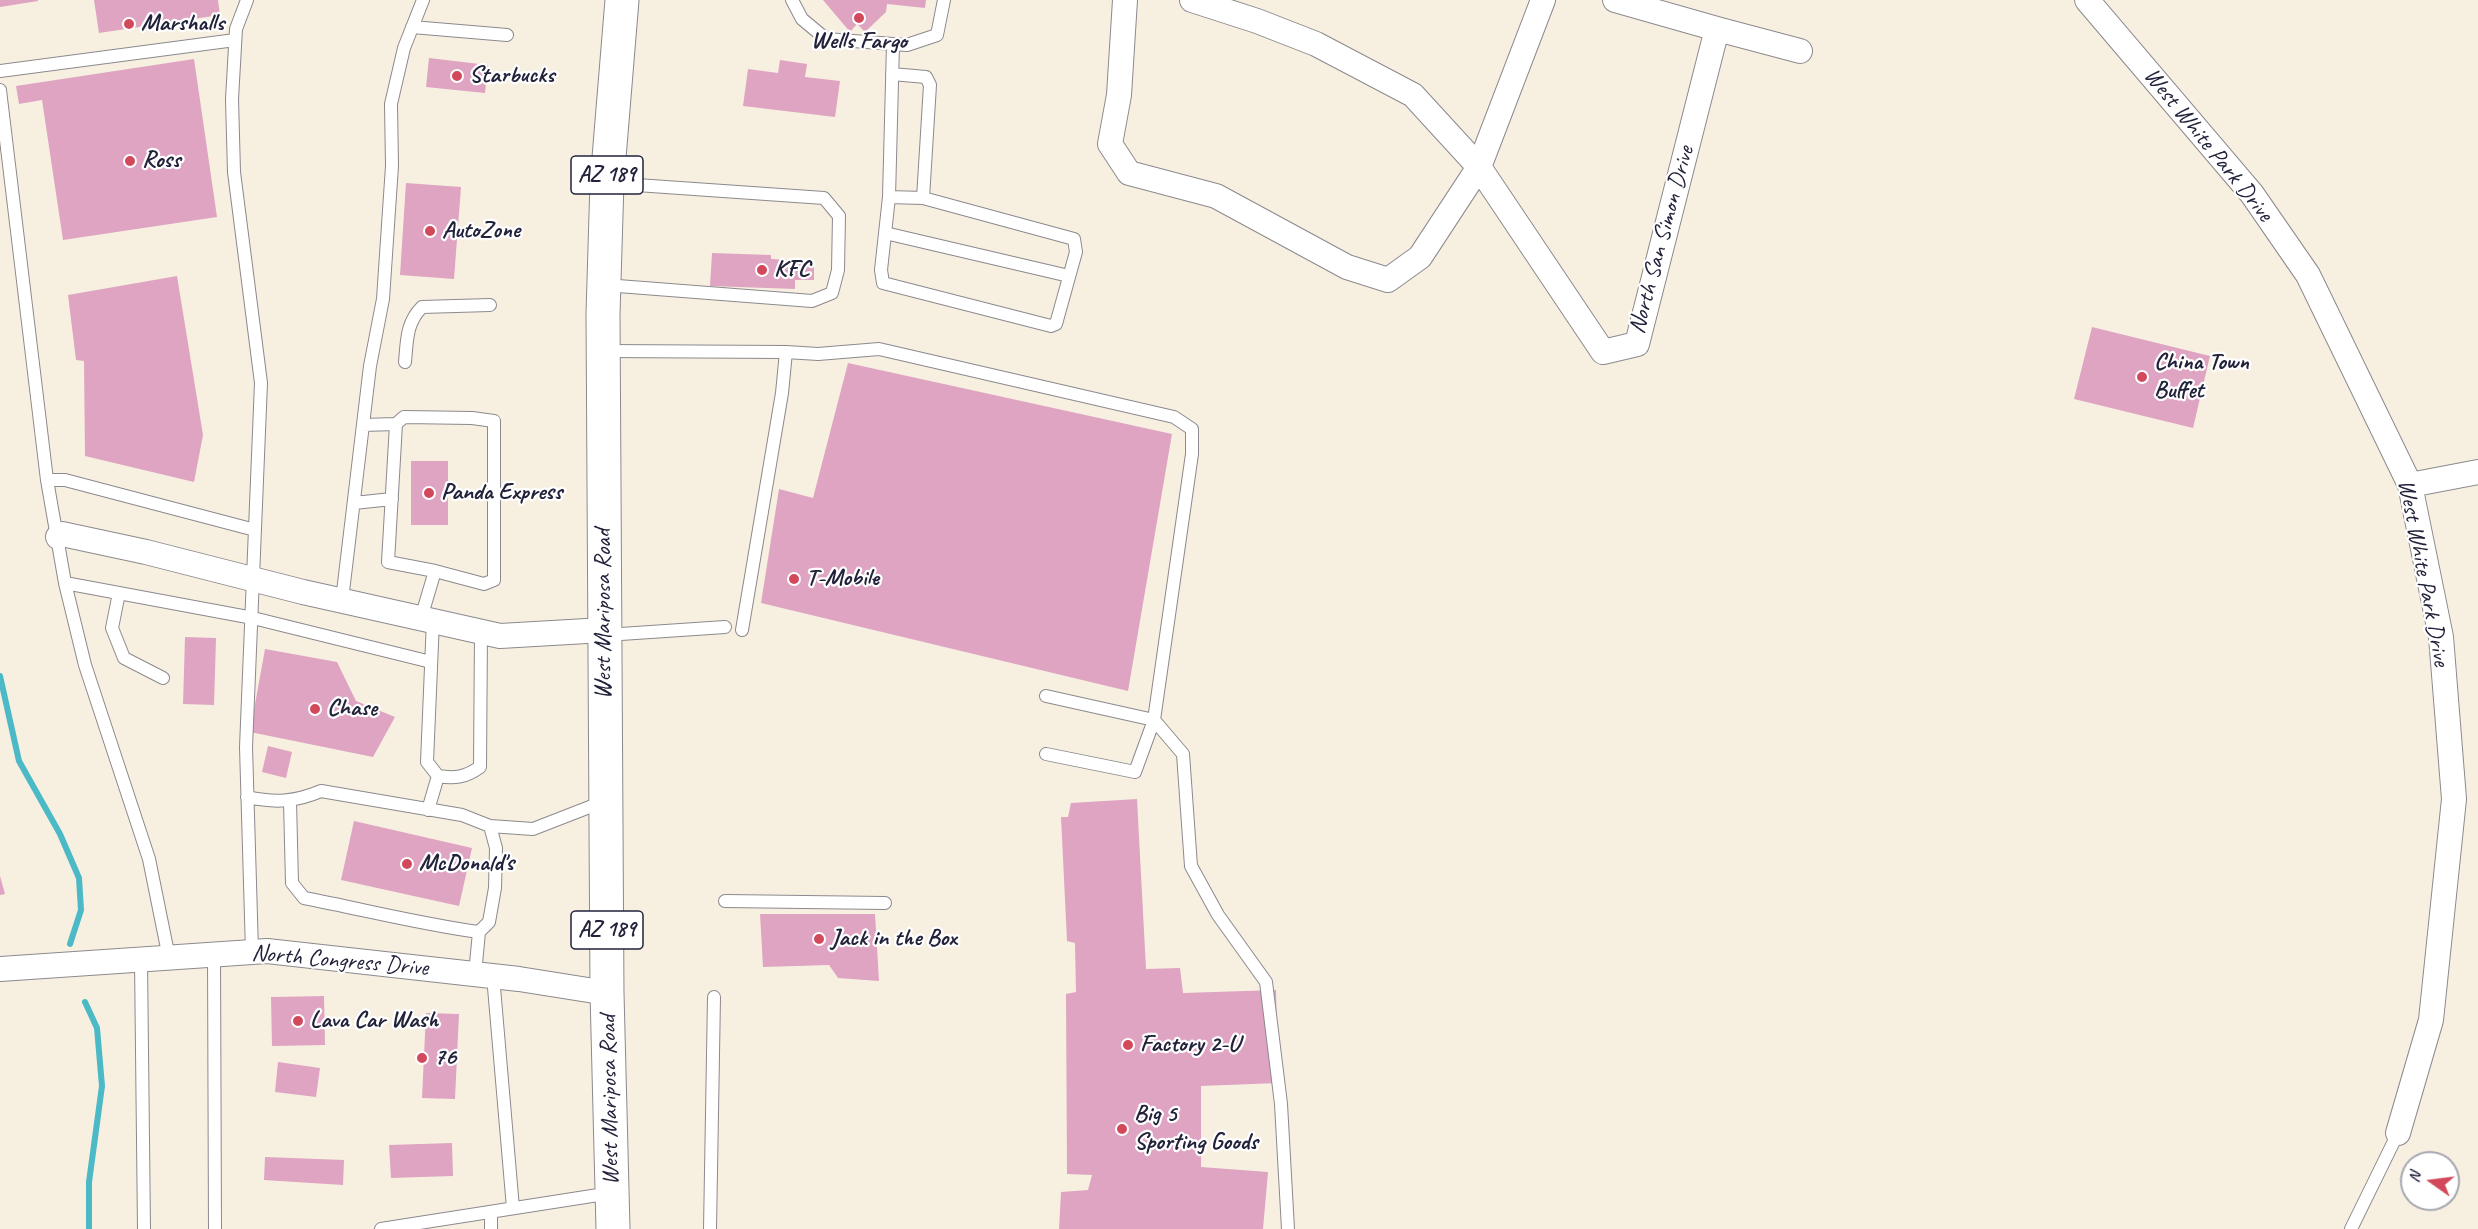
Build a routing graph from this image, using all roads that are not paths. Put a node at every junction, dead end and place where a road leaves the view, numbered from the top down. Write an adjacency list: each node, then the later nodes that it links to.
1 (247, 0): 15 (lane)
2 (423, 0): 12 (lane)
3 (622, 0): 22 (main road, West Mariposa Road / AZ 189)
4 (792, 0): 16 (lane)
5 (944, 0): 16 (lane)
6 (1125, 0): 21 (street)
7 (1192, 0): 11 (street, North San Simon Drive)
8 (1543, 0): 21 (street)
9 (1615, 0): 13 (street)
10 (2087, 0): 36 (street, West White Park Drive)
11 (1240, 7): 21 (street, North San Simon Drive)
12 (412, 27): 14 (lane); 33 (lane)
13 (1717, 29): 17 (street); 21 (street, North San Simon Drive)
14 (507, 35)
15 (235, 40): 18 (lane); 39 (lane)
16 (893, 44): 19 (lane)
17 (1800, 51)
18 (0, 71)
19 (892, 74): 23 (lane); 24 (lane)
20 (0, 90): 35 (lane)
21 (1479, 167)
22 (607, 182): 27 (main road, West Mariposa Road / AZ 189); 27 (lane)
23 (889, 197): 24 (lane); 25 (lane)
24 (924, 198): 26 (lane)
25 (885, 233): 26 (lane); 26 (lane)
26 (1069, 276)
27 (604, 285): 29 (main road, West Mariposa Road / AZ 189)
28 (490, 305): 31 (lane)
29 (604, 351): 30 (lane); 51 (main road, West Mariposa Road / AZ 189)
30 (786, 352): 49 (lane); 55 (lane)
31 (405, 362)
32 (396, 424): 33 (lane); 37 (lane); 41 (lane)
33 (363, 425): 38 (lane)
34 (2478, 472): 36 (street)
35 (46, 480): 39 (lane); 40 (lane)
36 (2410, 485): 74 (street, West White Park Drive)
37 (392, 499): 38 (lane); 41 (lane)
38 (354, 503): 45 (lane)
39 (255, 530): 42 (lane)
40 (58, 537): 42 (street); 43 (lane)
41 (435, 571): 47 (lane)
42 (254, 579): 45 (street); 46 (lane)
43 (66, 583): 44 (lane); 68 (lane)
44 (119, 593): 46 (lane); 53 (lane)
45 (342, 600): 47 (street)
46 (253, 618): 52 (lane); 58 (lane)
47 (427, 619): 50 (street); 52 (lane)
48 (724, 627): 51 (lane)
49 (742, 630)
50 (481, 632): 51 (street); 57 (lane)
51 (604, 633): 60 (main road, West Mariposa Road / AZ 189)
52 (431, 662): 57 (lane)
53 (163, 678)
54 (1046, 696): 55 (lane)
55 (1154, 720): 56 (lane); 84 (lane)
56 (1046, 754)
57 (438, 776): 61 (lane)
58 (247, 797): 59 (lane); 66 (lane)
59 (290, 801): 61 (lane); 65 (lane)
60 (606, 801): 62 (lane); 72 (main road, West Mariposa Road / AZ 189)
61 (429, 810): 62 (lane)
62 (490, 826): 65 (lane)
63 (725, 901): 64 (lane)
64 (885, 903)
65 (479, 932): 71 (lane)
66 (252, 951): 67 (street, North Congress Drive); 71 (street, North Congress Drive)
67 (214, 955): 68 (street, North Congress Drive); 79 (lane)
68 (169, 958): 69 (street, North Congress Drive)
69 (141, 960): 70 (street, North Congress Drive); 78 (lane)
70 (0, 969)
71 (484, 975): 72 (street, North Congress Drive); 76 (lane)
72 (608, 993): 75 (main road, West Mariposa Road / AZ 189)
73 (714, 997): 83 (lane)
74 (2398, 1133): 85 (lane, West White Park Drive)
75 (612, 1193): 76 (lane); 82 (main road, West Mariposa Road / AZ 189)
76 (513, 1208): 77 (lane)
77 (491, 1212): 80 (lane); 81 (lane)
78 (144, 1229)
79 (215, 1229)
80 (381, 1229)
81 (491, 1229)
82 (613, 1229)
83 (710, 1229)
84 (1288, 1229)
85 (2351, 1229)

